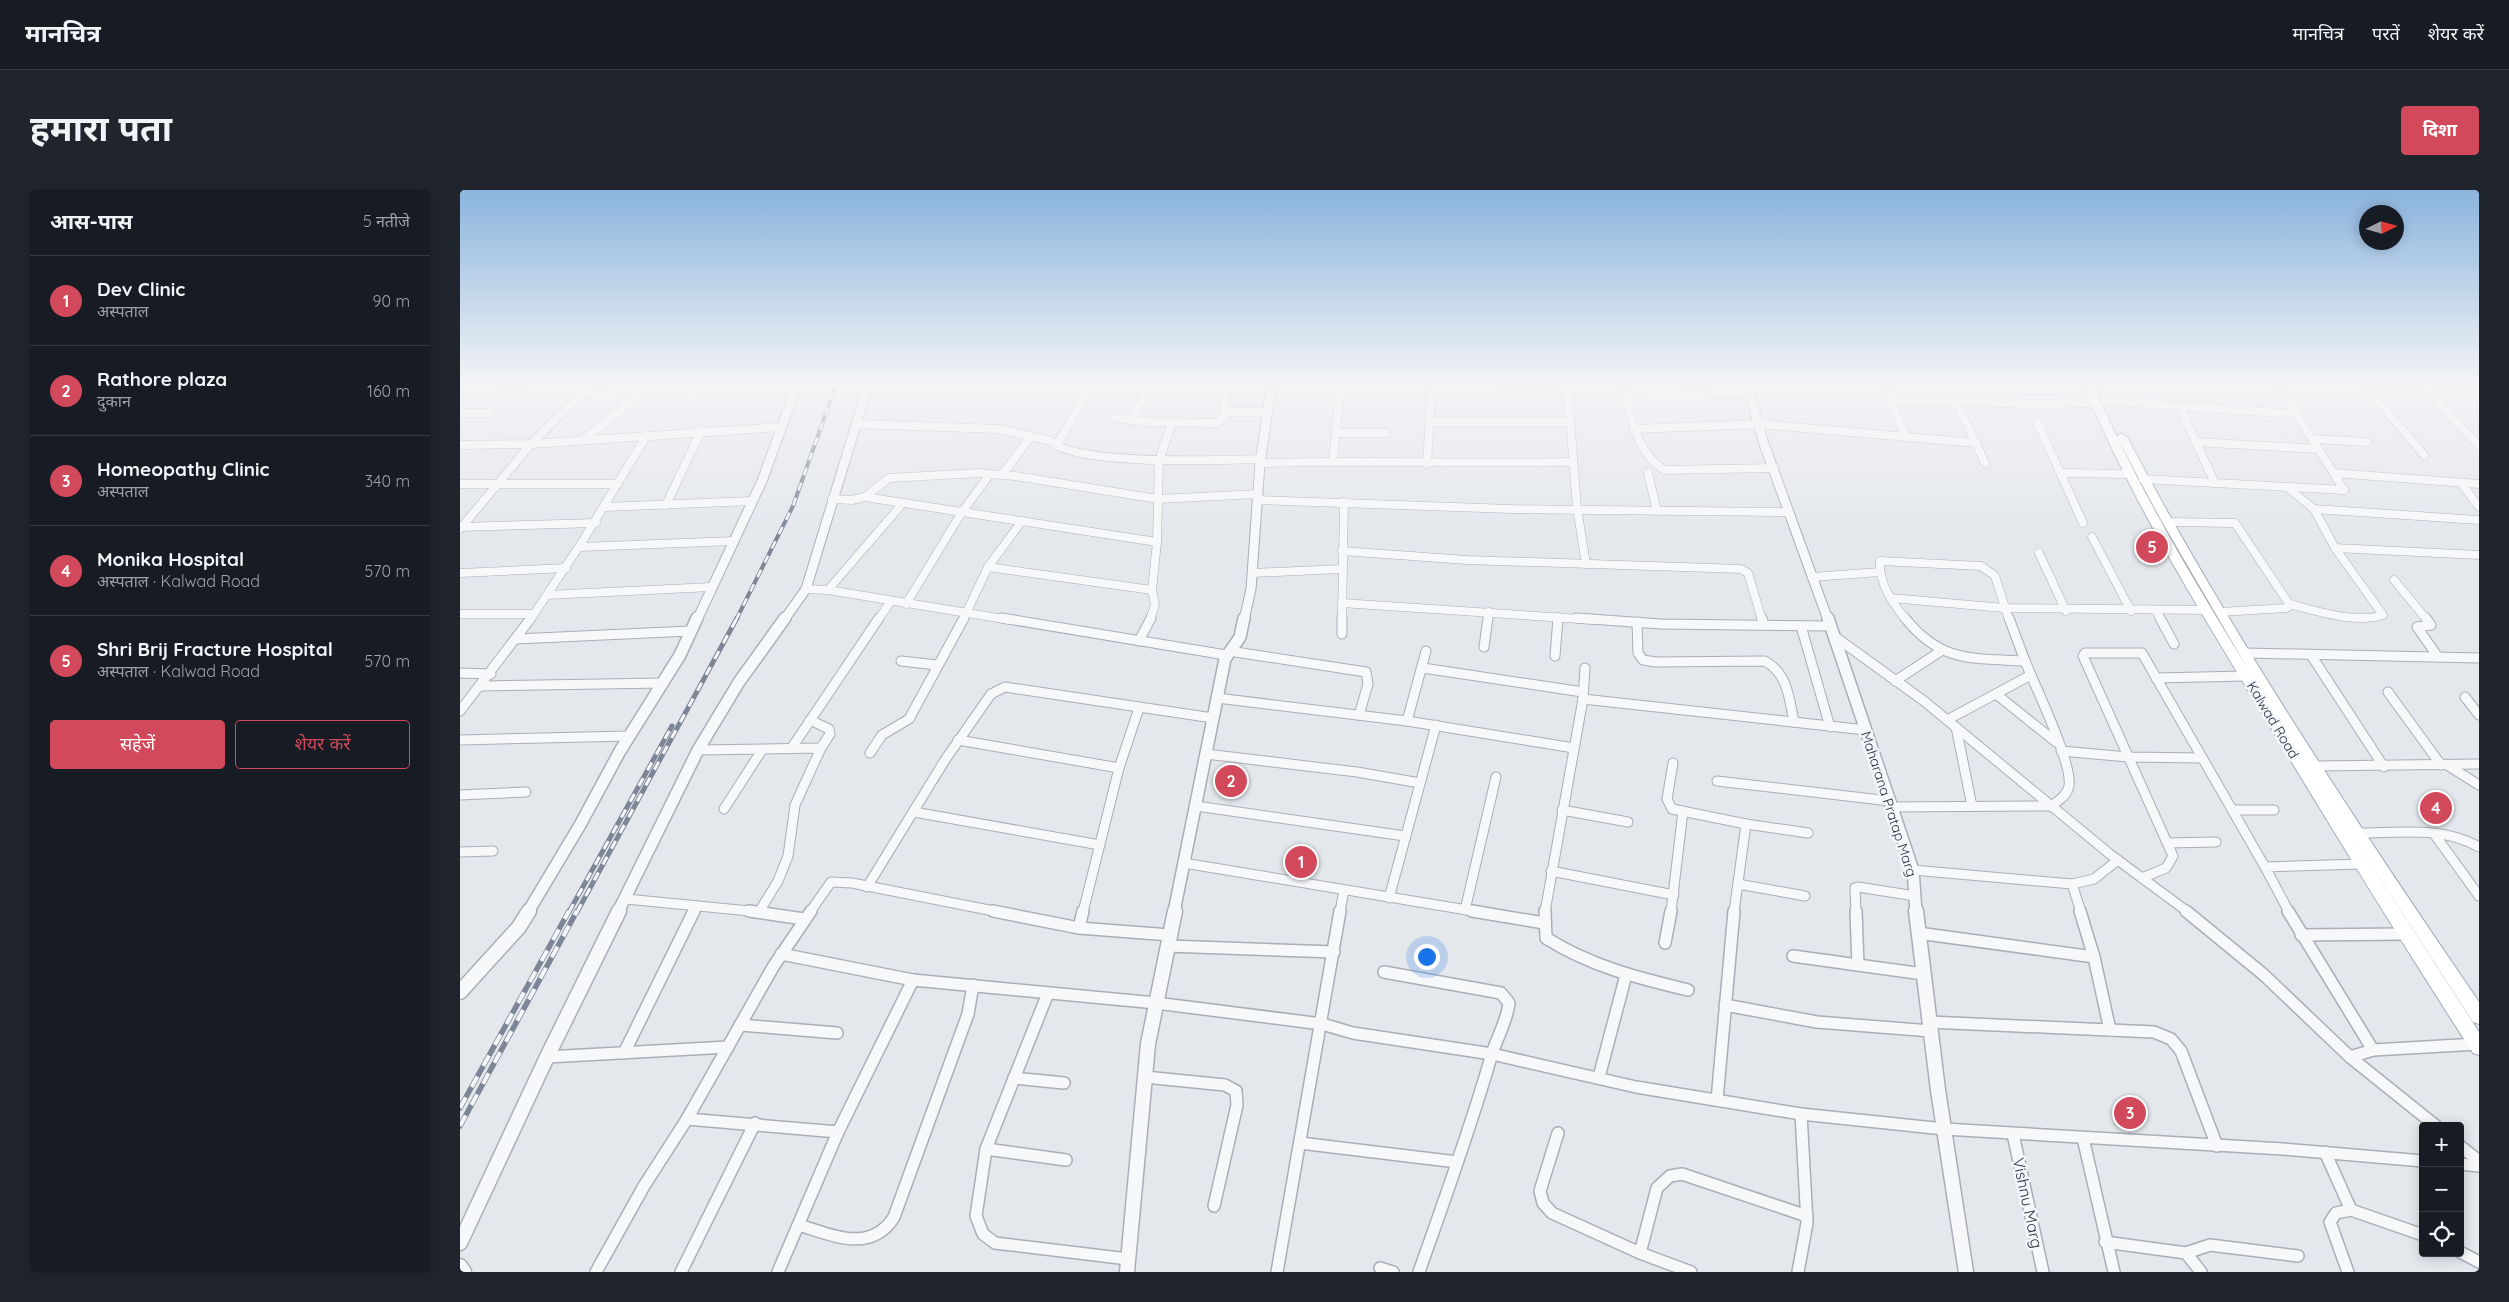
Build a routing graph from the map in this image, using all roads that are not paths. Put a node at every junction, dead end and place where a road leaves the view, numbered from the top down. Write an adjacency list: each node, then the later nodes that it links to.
1 (543, 432): 34 (street)
2 (593, 432): 31 (street)
3 (692, 432): 27 (street)
4 (701, 432): 69 (street)
5 (780, 432): 66 (street)
6 (852, 432): 64 (street)
7 (1015, 432): 28 (street)
8 (1064, 432): 37 (street)
9 (1169, 432): 41 (street)
10 (1264, 432): 42 (street)
11 (1429, 432): 46 (street)
12 (1571, 432): 44 (street)
13 (1636, 432): 47 (street)
14 (1762, 432): 47 (street, Maharana Pratap Marg)
15 (1848, 432): 29 (street)
16 (1904, 432): 29 (street)
17 (1971, 432): 35 (street)
18 (2042, 432): 49 (street)
19 (2113, 432): 52 (main road, Kalwad Road)
20 (2117, 432): 54 (main road, Kalwad Road)
21 (2192, 432): 32 (street)
22 (2309, 432): 30 (street)
23 (2405, 432): 40 (street)
24 (2467, 432): 38 (street)
25 (1336, 433): 26 (street); 43 (street)
26 (1386, 433)
27 (647, 435): 31 (street); 59 (street)
28 (1031, 436): 37 (street); 53 (street)
29 (1906, 438): 35 (street)
30 (2313, 439): 33 (street); 39 (street)
31 (583, 440): 34 (street)
32 (2196, 442): 39 (street); 55 (street)
33 (2367, 442)
34 (531, 444): 36 (street); 58 (street)
35 (1976, 444): 45 (street)
36 (460, 445)
37 (1056, 446): 41 (street)
38 (2479, 446)
39 (2319, 449): 50 (street)
40 (2424, 455)
41 (1159, 461): 42 (street); 65 (street)
42 (1261, 461): 43 (street); 63 (street)
43 (1333, 461): 46 (street)
44 (1572, 462): 46 (street); 72 (street)
45 (1985, 463)
46 (1427, 464)
47 (1774, 468): 76 (street, Maharana Pratap Marg)
48 (1648, 472): 74 (street)
49 (2060, 473): 52 (street); 81 (street)
50 (2334, 473): 56 (street); 61 (street)
51 (990, 474): 53 (street); 62 (street); 75 (street)
52 (2130, 474): 111 (main road, Kalwad Road)
53 (1002, 475): 65 (street)
54 (2143, 479): 55 (street); 79 (main road, Kalwad Road)
55 (2215, 483): 61 (street)
56 (2461, 483): 60 (street); 71 (street)
57 (460, 484): 58 (street)
58 (498, 484): 59 (street); 82 (street)
59 (618, 484): 70 (street)
60 (2479, 484)
61 (2287, 487): 73 (street)
62 (865, 497): 64 (street); 68 (street)
63 (1258, 497): 65 (street); 67 (street); 97 (street)
64 (832, 499): 101 (street)
65 (1158, 499): 85 (street)
66 (752, 501): 69 (street); 84 (street)
67 (1344, 502): 72 (street); 88 (street)
68 (903, 503): 75 (street); 102 (street)
69 (666, 504): 70 (street)
70 (605, 507): 80 (street)
71 (2479, 507)
72 (1577, 508): 74 (street); 91 (street)
73 (2314, 509): 77 (street); 87 (street)
74 (1657, 511): 76 (street)
75 (962, 512): 78 (street); 108 (street)
76 (1788, 512): 98 (street, Maharana Pratap Marg)
77 (2479, 520)
78 (1022, 521): 85 (street); 92 (street)
79 (2168, 522): 109 (street); 116 (main road, Kalwad Road)
80 (596, 523): 82 (street); 86 (street)
81 (2083, 523)
82 (461, 528)
83 (2092, 537): 113 (street)
84 (734, 541): 86 (street); 100 (street)
85 (1157, 542): 103 (street)
86 (580, 547): 93 (street)
87 (2335, 548): 90 (street); 109 (street)
88 (1342, 551): 91 (street); 94 (street)
89 (2039, 553): 112 (street)
90 (2479, 555)
91 (1586, 564): 122 (street)
92 (988, 567): 103 (street); 119 (street)
93 (566, 568): 95 (street); 104 (street)
94 (1342, 569): 97 (street); 107 (street)
95 (460, 572)
96 (1880, 572): 98 (street); 105 (street); 110 (street)
97 (1252, 573): 133 (street)
98 (1812, 577): 124 (street, Maharana Pratap Marg)
99 (2394, 580): 137 (street)
100 (711, 587): 104 (street); 125 (street)
101 (806, 589): 102 (street); 177 (street)
102 (828, 590): 106 (street)
103 (1152, 590): 128 (street)
104 (547, 595): 118 (street)
105 (1891, 598): 110 (street); 132 (street)
106 (891, 601): 108 (street); 162 (street)
107 (1342, 603): 115 (street); 126 (street)
108 (906, 604): 119 (street)
109 (2289, 604): 116 (street)
110 (2004, 608): 112 (street); 140 (street)
111 (2207, 610): 114 (street); 147 (main road, Kalwad Road)
112 (2066, 611): 113 (street)
113 (2131, 611): 114 (street)
114 (2156, 611): 129 (street)
115 (1489, 612): 120 (street); 130 (street)
116 (2221, 612): 134 (main road, Kalwad Road)
117 (460, 614): 118 (street)
118 (534, 614): 127 (street)
119 (966, 614): 128 (street); 141 (street)
120 (1558, 616): 121 (street); 136 (street)
121 (1637, 622): 122 (street); 165 (street)
122 (1764, 625): 123 (street)
123 (1801, 626): 124 (street); 167 (street)
124 (1832, 631): 149 (street); 169 (street, Maharana Pratap Marg)
125 (690, 632): 127 (street); 150 (street)
126 (1342, 634)
127 (516, 639): 145 (street)
128 (1139, 641): 133 (street)
129 (2174, 644)
130 (1484, 647)
131 (1426, 651): 142 (street)
132 (1940, 651): 140 (street); 149 (street)
133 (1228, 653): 156 (street); 159 (street)
134 (2246, 653): 135 (street); 186 (main road, Kalwad Road)
135 (2310, 655): 137 (street); 187 (street)
136 (1555, 656)
137 (2438, 657): 138 (street)
138 (2479, 658)
139 (901, 661): 141 (street)
140 (2026, 661): 146 (street)
141 (937, 665): 179 (street)
142 (1423, 668): 154 (street); 164 (street)
143 (1585, 668): 154 (street)
144 (460, 673): 145 (street)
145 (491, 674): 151 (street)
146 (2031, 676): 153 (street); 174 (street)
147 (2246, 676): 148 (street); 219 (main road, Kalwad Road)
148 (2156, 678): 181 (street); 182 (street)
149 (1895, 681): 163 (street)
150 (663, 683): 151 (street); 170 (street)
151 (481, 686): 158 (street)
152 (2388, 692): 185 (street)
153 (1996, 694): 163 (street); 174 (street)
154 (1583, 696): 165 (street); 176 (street)
155 (2465, 697): 160 (street)
156 (1217, 698): 159 (street); 161 (street)
157 (1139, 708): 161 (street); 172 (street); 188 (street)
158 (460, 712)
159 (1359, 715): 164 (street)
160 (2479, 715)
161 (1214, 718): 180 (street)
162 (810, 720): 173 (street); 175 (street)
163 (1947, 720): 168 (street)
164 (1407, 721): 166 (street)
165 (1794, 722): 167 (street)
166 (1436, 725): 176 (street); 191 (street)
167 (1830, 727): 169 (street)
168 (1956, 727): 197 (street); 198 (street)
169 (1866, 730): 195 (street, Maharana Pratap Marg)
170 (630, 736): 171 (street); 256 (street)
171 (460, 740)
172 (958, 740): 188 (street); 204 (street)
173 (793, 746): 175 (street); 178 (street)
174 (2059, 747): 181 (street); 198 (street)
175 (821, 748): 236 (street)
176 (1574, 748): 200 (street)
177 (698, 750): 178 (street); 233 (street)
178 (762, 750): 199 (street)
179 (870, 753)
180 (1206, 754): 191 (street); 196 (street)
181 (2128, 757): 182 (street); 212 (street)
182 (2202, 758): 201 (street)
183 (1673, 762): 203 (street)
184 (2479, 764): 185 (street)
185 (2444, 765): 187 (street); 192 (street)
186 (2315, 766): 187 (street); 208 (main road, Kalwad Road)
187 (2384, 767)
188 (1119, 768): 213 (street)
189 (1496, 777): 235 (street)
190 (1717, 781): 195 (street)
191 (1420, 783): 210 (street)
192 (2479, 785)
193 (526, 792): 194 (street)
194 (460, 795)
195 (1891, 804): 197 (street); 221 (street, Maharana Pratap Marg)
196 (1196, 806): 210 (street); 218 (street)
197 (1972, 806): 198 (street)
198 (2051, 806): 217 (street)
199 (724, 809)
200 (1562, 810): 205 (street); 222 (street)
201 (2233, 810): 202 (street); 220 (street)
202 (2274, 810)
203 (1683, 811): 206 (street); 228 (street)
204 (914, 812): 213 (street); 226 (street)
205 (1628, 822)
206 (1746, 824): 207 (street); 224 (street)
207 (1808, 833)
208 (2358, 833): 209 (street); 260 (main road, Kalwad Road)
209 (2435, 835): 214 (street); 231 (street)
210 (1405, 836): 232 (street)
211 (2216, 842): 212 (street)
212 (2168, 843): 223 (street)
213 (1100, 845): 239 (street)
214 (2479, 847)
215 (493, 851): 216 (street)
216 (460, 852)
217 (2118, 860): 223 (street); 225 (street)
218 (1184, 863): 227 (street); 243 (street)
219 (2361, 864): 220 (street); 241 (main road, Kalwad Road)
220 (2264, 867): 242 (street)
221 (1913, 870): 225 (street); 230 (street, Maharana Pratap Marg)
222 (1551, 871): 228 (street); 238 (street)
223 (2142, 878): 272 (street)
224 (1738, 884): 229 (street); 259 (street)
225 (2072, 884): 248 (street)
226 (867, 887): 237 (street); 239 (street)
227 (1344, 890): 232 (street); 245 (street)
228 (1674, 895): 244 (street)
229 (1805, 896)
230 (1915, 896): 240 (street, Maharana Pratap Marg); 249 (street)
231 (2479, 896)
232 (1389, 898): 235 (street)
233 (626, 899): 234 (street); 271 (street)
234 (696, 906): 236 (street); 269 (street)
235 (1465, 910): 238 (street)
236 (759, 912): 237 (street)
237 (804, 919): 246 (street)
238 (1544, 923): 251 (street)
239 (1079, 928): 243 (street)
240 (1918, 933): 248 (street); 252 (street, Maharana Pratap Marg)
241 (2404, 934): 242 (street); 266 (main road, Kalwad Road)
242 (2301, 935): 268 (street)
243 (1169, 941): 245 (street); 258 (street)
244 (1664, 943)
245 (1334, 952): 261 (street)
246 (781, 954): 253 (street); 262 (street)
247 (1793, 956): 249 (street)
248 (2094, 957): 264 (street)
249 (1858, 965): 252 (street)
250 (1384, 972): 270 (street)
251 (1626, 974): 255 (street); 274 (street)
252 (1923, 974): 263 (street, Maharana Pratap Marg)
253 (914, 980): 254 (street); 283 (street)
254 (973, 986): 257 (street); 301 (street)
255 (1688, 990)
256 (460, 992)
257 (1048, 992): 258 (street); 275 (street)
258 (1156, 1003): 261 (street); 273 (street)
259 (1725, 1005): 263 (street); 277 (street)
260 (2479, 1016)
261 (1322, 1024): 270 (street); 287 (street)
262 (740, 1025): 265 (street); 267 (street)
263 (1930, 1027): 264 (street); 282 (street, Maharana Pratap Marg)
264 (2110, 1030): 288 (street)
265 (837, 1033)
266 (2478, 1046): 268 (street)
267 (728, 1047): 269 (street); 279 (street)
268 (2373, 1050): 272 (street)
269 (624, 1053): 271 (street)
270 (1492, 1054): 274 (street); 295 (street)
271 (546, 1057): 304 (street)
272 (2350, 1057): 280 (street)
273 (1145, 1077): 298 (street); 309 (street)
274 (1599, 1077): 277 (street)
275 (1014, 1078): 276 (street); 289 (street)
276 (1064, 1083)
277 (1717, 1100): 278 (street)
278 (1801, 1114): 282 (street); 300 (street)
279 (687, 1119): 281 (street); 314 (street)
280 (2431, 1122)
281 (755, 1123): 283 (street); 315 (street)
282 (1944, 1129): 285 (street); 323 (street, Maharana Pratap Marg)
283 (838, 1132): 301 (street)
284 (1558, 1133): 305 (street)
285 (2013, 1134): 286 (street); 324 (street, Vishnu Marg)
286 (2083, 1138): 288 (street); 303 (street)
287 (1300, 1143): 295 (street); 318 (street)
288 (2217, 1146): 291 (street)
289 (986, 1149): 292 (street); 309 (street)
290 (2464, 1149): 294 (street)
291 (2325, 1152): 293 (street); 299 (street)
292 (1066, 1160)
293 (2419, 1161)
294 (2479, 1161)
295 (1457, 1162): 320 (street)
296 (2464, 1164): 297 (street)
297 (2479, 1166)
298 (1214, 1206)
299 (2351, 1210): 302 (street); 327 (street)
300 (1806, 1216): 305 (street); 322 (street)
301 (799, 1225): 316 (street)
302 (2419, 1234)
303 (2105, 1242): 306 (street); 325 (street)
304 (460, 1243)
305 (1640, 1253): 321 (street)
306 (2186, 1253): 308 (street); 326 (street)
307 (2464, 1254): 310 (street)
308 (2298, 1256)
309 (1128, 1259): 317 (street)
310 (2479, 1262)
311 (460, 1266): 313 (street)
312 (1380, 1268): 319 (street)
313 (464, 1272)
314 (596, 1272)
315 (681, 1272)
316 (778, 1272)
317 (1126, 1272)
318 (1277, 1272)
319 (1393, 1272)
320 (1419, 1272)
321 (1691, 1272)
322 (1798, 1272)
323 (1966, 1272)
324 (2043, 1272)
325 (2114, 1272)
326 (2201, 1272)
327 (2348, 1272)

